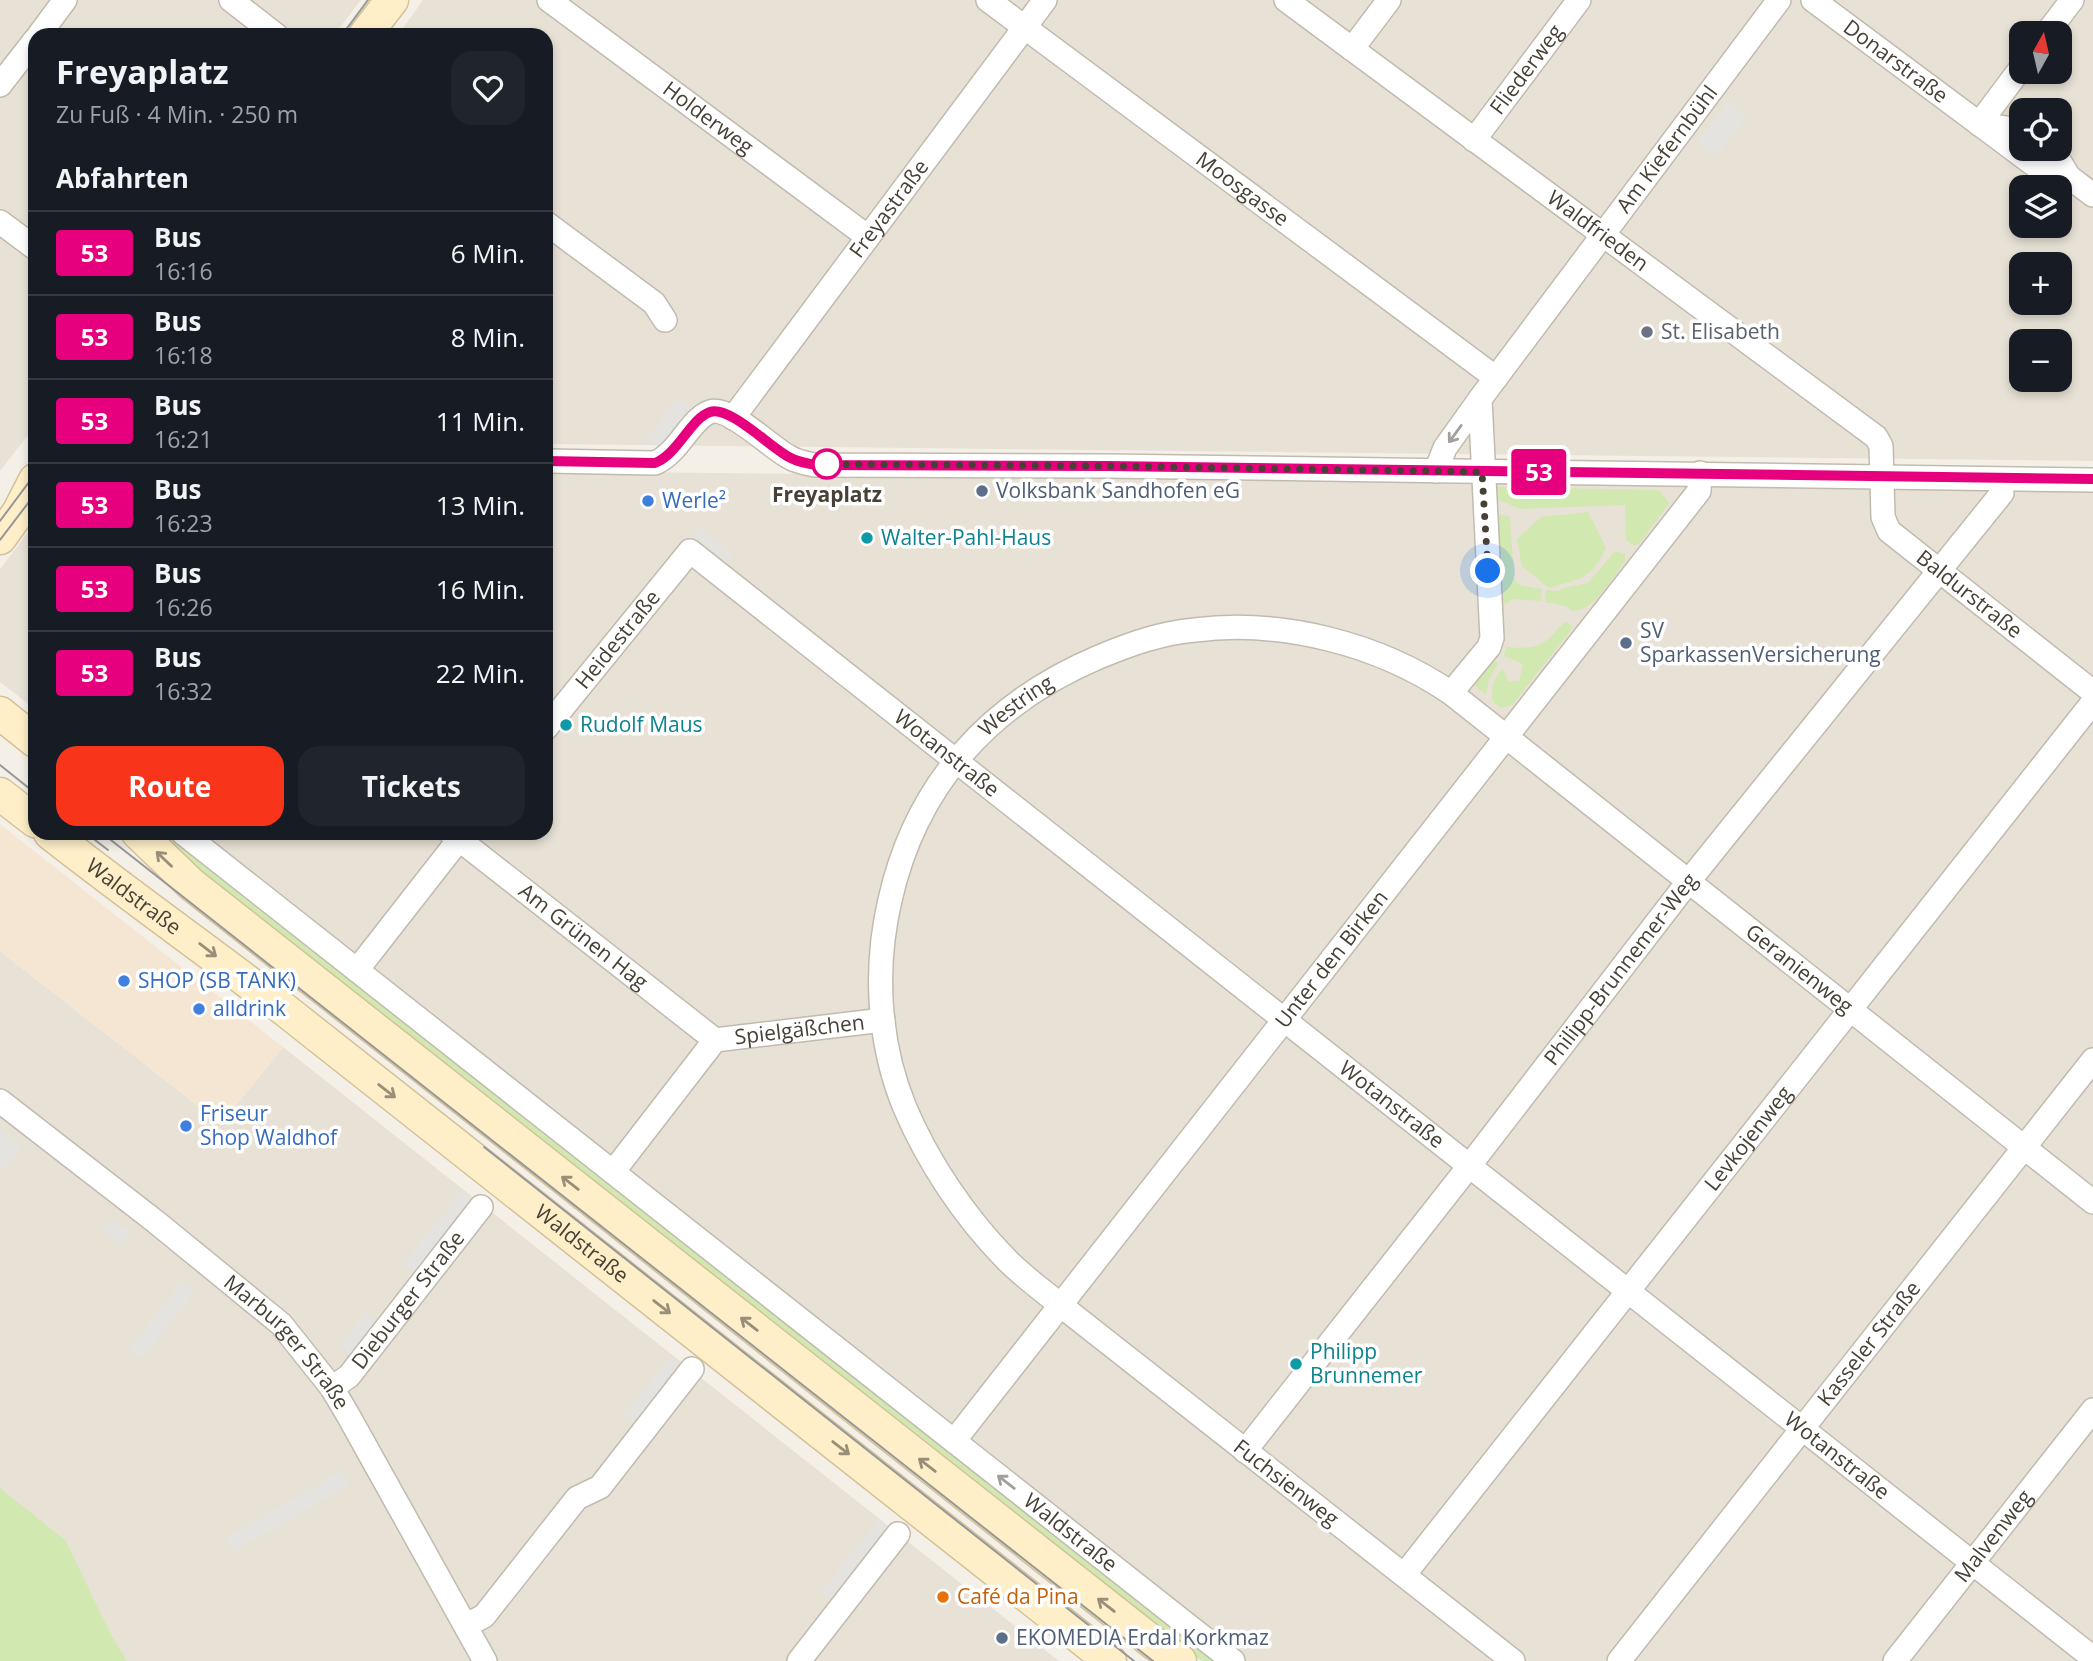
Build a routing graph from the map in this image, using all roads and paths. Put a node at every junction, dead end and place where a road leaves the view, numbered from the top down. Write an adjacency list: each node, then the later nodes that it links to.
1 (65, 0): 15 (street)
2 (230, 0): 16 (street)
3 (392, 0): 17 (main road)
4 (549, 0): 31 (street, Holderweg)
5 (988, 0): 14 (street, Moosgasse)
6 (1045, 0): 14 (street, Freyastraße)
7 (1286, 0): 19 (street, Waldfrieden)
8 (1389, 0): 19 (street)
9 (1579, 0): 24 (street, Fliederweg)
10 (1779, 0): 30 (street, Am Kiefernbühl)
11 (1813, 0): 22 (street, Donarstraße)
12 (2072, 0): 13 (street)
13 (2056, 21)
14 (1025, 27): 31 (street, Freyastraße); 34 (street, Moosgasse)
15 (44, 28)
16 (267, 28)
17 (370, 28)
18 (28, 49): 21 (street)
19 (1352, 49): 24 (street, Waldfrieden)
20 (2009, 84): 22 (street)
21 (0, 85)
22 (1979, 124): 23 (street, Donarstraße); 25 (street, Donarstraße)
23 (2009, 128)
24 (1474, 140): 30 (street, Waldfrieden)
25 (2059, 175)
26 (2072, 179): 27 (street, Donarstraße)
27 (2093, 195)
28 (0, 222): 32 (street)
29 (553, 228): 33 (street)
30 (1603, 236): 34 (street, Am Kiefernbühl); 41 (street, Waldfrieden)
31 (868, 237): 36 (street, Freyastraße)
32 (28, 243)
33 (666, 320)
34 (1496, 379): 35 (street, Am Kiefernbühl)
35 (1480, 399): 38 (street, Am Kiefernbühl, one-way to 38); 39 (street)
36 (733, 418): 37 (street); 38 (street)
37 (553, 461)
38 (1436, 471): 39 (street)
39 (1482, 472): 40 (street); 51 (street)
40 (1700, 473): 41 (street); 56 (street, Unter den Birken)
41 (1882, 476): 43 (street); 49 (street, Baldurstraße)
42 (28, 478): 46 (main road)
43 (2093, 480)
44 (2002, 493): 49 (street, Philipp-Brunnemer-Weg)
45 (28, 494): 47 (main road)
46 (0, 506)
47 (0, 538)
48 (690, 551): 54 (street, Heidestraße); 57 (street, Wotanstraße)
49 (1939, 572): 50 (street, Baldurstraße); 65 (street, Philipp-Brunnemer-Weg)
50 (2093, 692)
51 (1451, 694): 56 (street, Westring); 57 (street, Westring)
52 (2093, 702): 67 (street, Levkojenweg)
53 (0, 713): 55 (main road)
54 (553, 719)
55 (28, 735)
56 (1505, 736): 65 (street, Geranienweg); 68 (street, Unter den Birken)
57 (957, 760): 68 (street, Wotanstraße); 69 (street, Westring)
58 (0, 794): 59 (main road)
59 (28, 816)
60 (59, 840): 93 (main road, Waldstraße, one-way to 93)
61 (145, 840): 94 (main road, Waldstraße, one-way to 61)
62 (192, 840): 66 (street, Waldstraße)
63 (454, 840): 66 (street)
64 (464, 840): 70 (street, Am Grünen Hag)
65 (1689, 882): 67 (street, Geranienweg); 74 (street, Philipp-Brunnemer-Weg)
66 (357, 970): 75 (street, Waldstraße)
67 (1851, 1010): 73 (street, Geranienweg); 78 (street, Levkojenweg)
68 (1284, 1019): 74 (street, Wotanstraße); 79 (street, Unter den Birken)
69 (883, 1020): 70 (street, Spielgäßchen); 79 (street, Westring)
70 (715, 1040): 75 (street, Spielgäßchen)
71 (2093, 1060): 73 (street, Kasseler Straße)
72 (0, 1101): 81 (street, Marburger Straße)
73 (2024, 1148): 76 (street, Geranienweg); 83 (street, Kasseler Straße)
74 (1470, 1165): 78 (street, Wotanstraße); 85 (street, Philipp-Brunnemer-Weg)
75 (613, 1172): 84 (street, Waldstraße)
76 (2093, 1202)
77 (481, 1207): 81 (street, Dieburger Straße)
78 (1629, 1290): 83 (street, Wotanstraße); 88 (street, Levkojenweg)
79 (1059, 1304): 84 (street, Unter den Birken); 85 (street, Fuchsienweg)
80 (692, 1369): 89 (street)
81 (332, 1388): 89 (street, Marburger Straße)
82 (2093, 1410): 87 (street, Malvenweg)
83 (1803, 1428): 87 (street, Wotanstraße); 97 (street, Kasseler Straße)
84 (954, 1441): 95 (street, Waldstraße, one-way to 84)
85 (1245, 1451): 88 (street, Fuchsienweg)
86 (898, 1534): 92 (street)
87 (1972, 1564): 90 (street, Wotanstraße); 98 (street, Malvenweg)
88 (1404, 1575): 96 (street, Fuchsienweg)
89 (467, 1625): 91 (street, Marburger Straße)
90 (2093, 1658)
91 (485, 1661)
92 (799, 1661)
93 (1110, 1661)
94 (1180, 1661)
95 (1233, 1661)
96 (1513, 1661)
97 (1619, 1661)
98 (1895, 1661)

